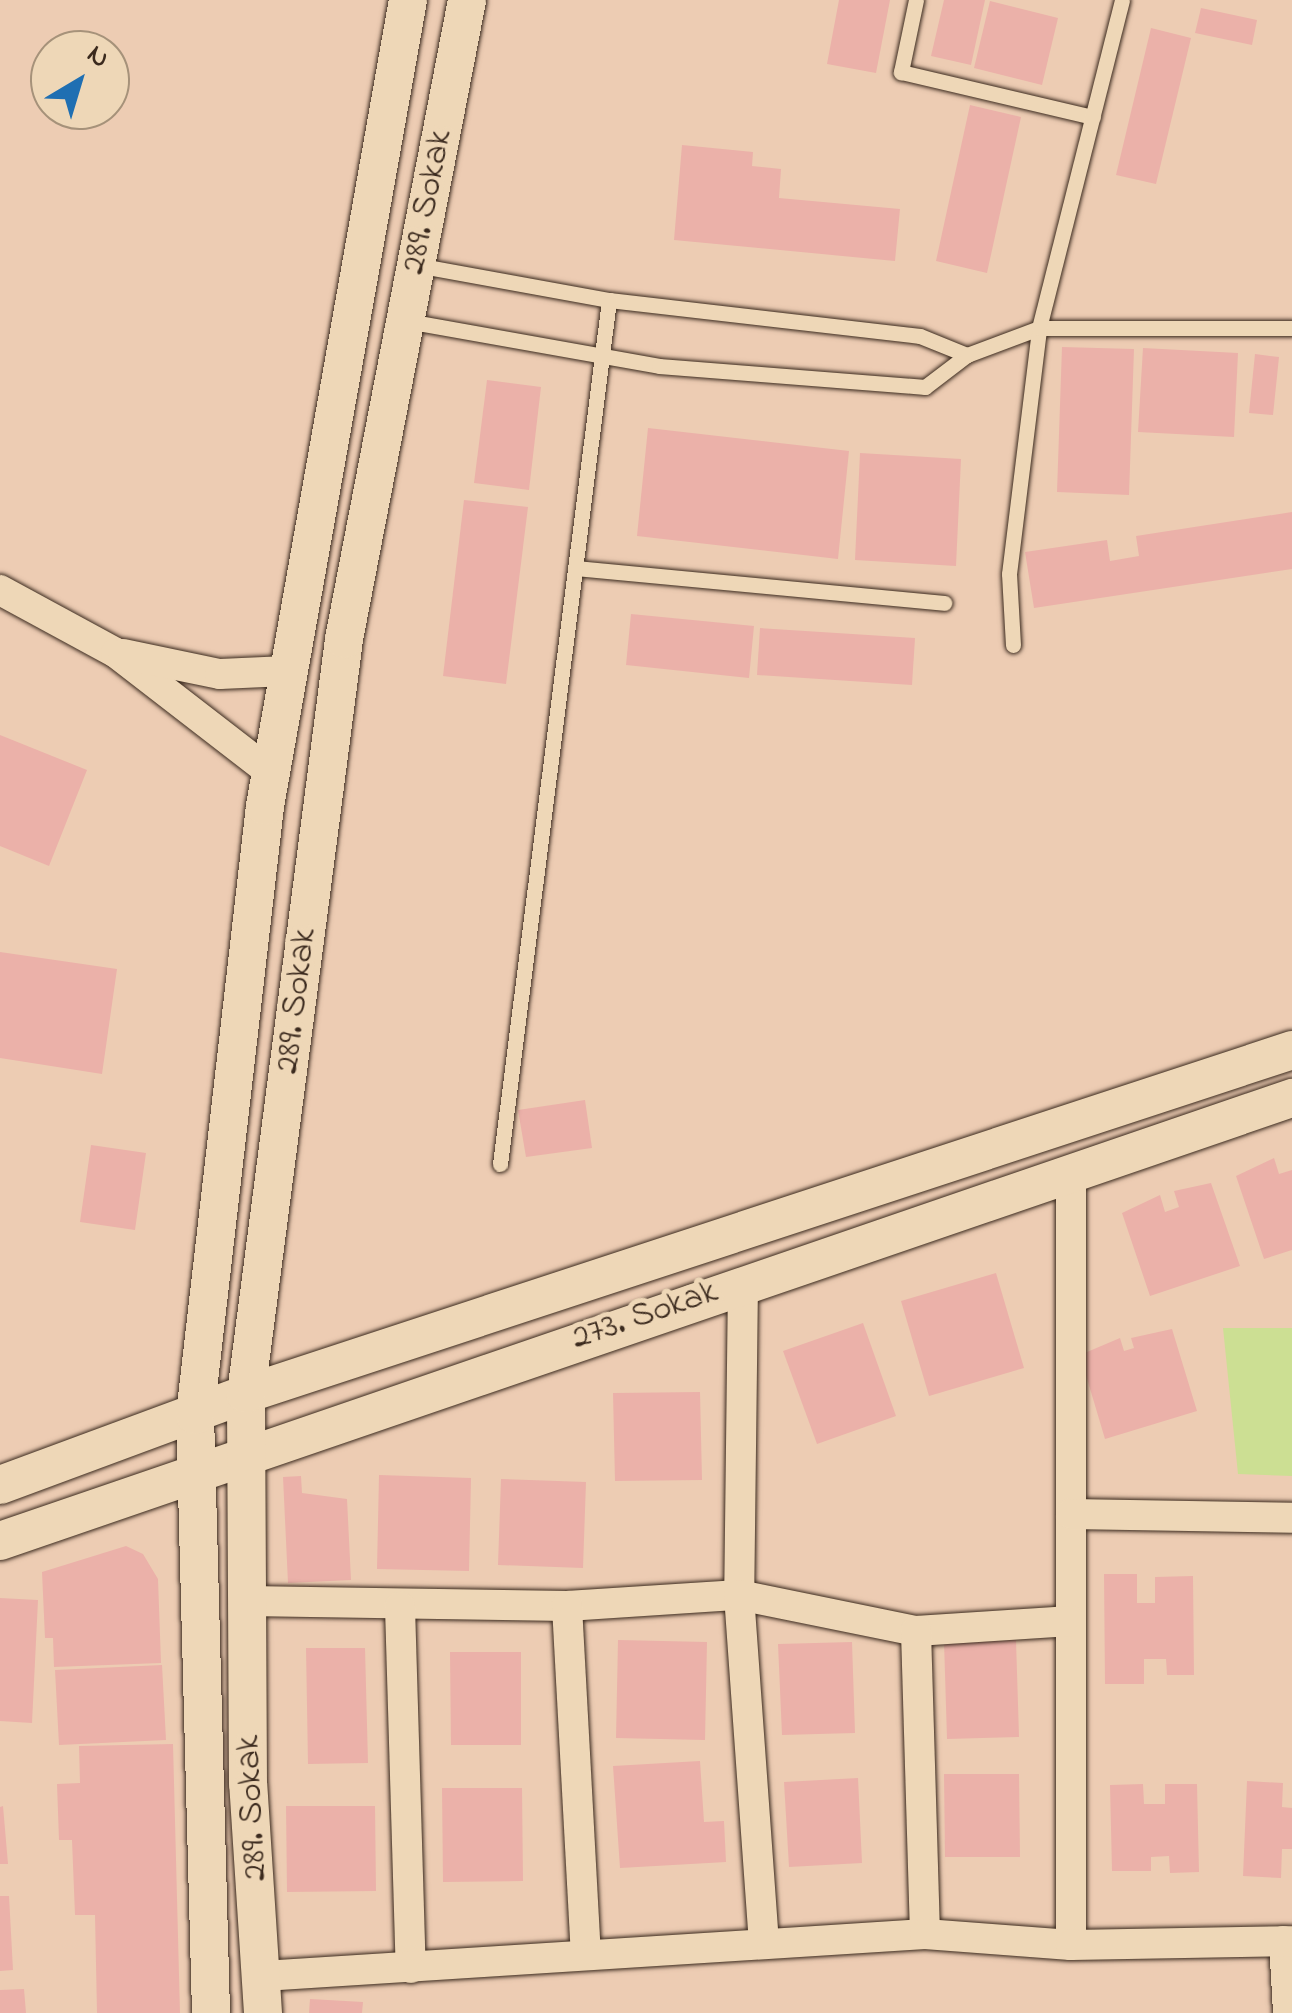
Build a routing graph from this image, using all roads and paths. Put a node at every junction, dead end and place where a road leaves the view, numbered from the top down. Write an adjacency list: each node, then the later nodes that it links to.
1 (408, 0): 6 (street)
2 (467, 0): 7 (street, 289. Sokak)
3 (916, 0): 5 (lane)
4 (1122, 0): 5 (lane)
5 (1092, 117): 11 (lane)
6 (363, 248): 7 (street); 9 (street)
7 (416, 265): 8 (lane); 10 (street, 289. Sokak)
8 (609, 300): 13 (lane); 14 (lane)
9 (351, 310): 10 (street); 20 (street)
10 (405, 320): 14 (lane); 27 (street, 289. Sokak)
11 (1039, 328): 12 (lane); 13 (lane); 18 (lane)
12 (1292, 328)
13 (967, 354): 14 (lane)
14 (606, 355): 15 (lane)
15 (576, 568): 17 (lane); 24 (lane)
16 (0, 590): 19 (street)
17 (944, 602)
18 (1013, 645)
19 (116, 653): 20 (street); 21 (street)
20 (287, 671): 21 (street)
21 (270, 772): 28 (street)
22 (1292, 1050): 27 (street, 273. Sokak)
23 (1292, 1098): 25 (street, 273. Sokak)
24 (500, 1164)
25 (1071, 1171): 26 (street, 273. Sokak); 32 (street)
26 (742, 1283): 29 (street, 273. Sokak); 35 (street)
27 (246, 1394): 28 (street, 273. Sokak); 29 (street, 289. Sokak)
28 (195, 1416): 30 (street); 31 (street, 273. Sokak)
29 (247, 1453): 30 (street, 273. Sokak); 36 (street, 289. Sokak)
30 (196, 1475): 34 (street, 273. Sokak); 48 (street)
31 (0, 1486)
32 (1071, 1514): 33 (street); 39 (street)
33 (1292, 1518)
34 (0, 1542)
35 (738, 1595): 37 (street); 40 (street); 43 (street)
36 (247, 1600): 38 (street); 47 (street, 289. Sokak)
37 (567, 1606): 38 (street); 45 (street)
38 (400, 1607): 46 (street)
39 (1070, 1621): 40 (street); 44 (street)
40 (916, 1631): 41 (street)
41 (925, 1934): 43 (street); 44 (street)
42 (1288, 1941): 44 (street); 49 (street)
43 (764, 1942): 45 (street)
44 (1071, 1945)
45 (586, 1953): 46 (street)
46 (411, 1968): 47 (street)
47 (263, 1994)
48 (211, 2013)
49 (1288, 2013)

